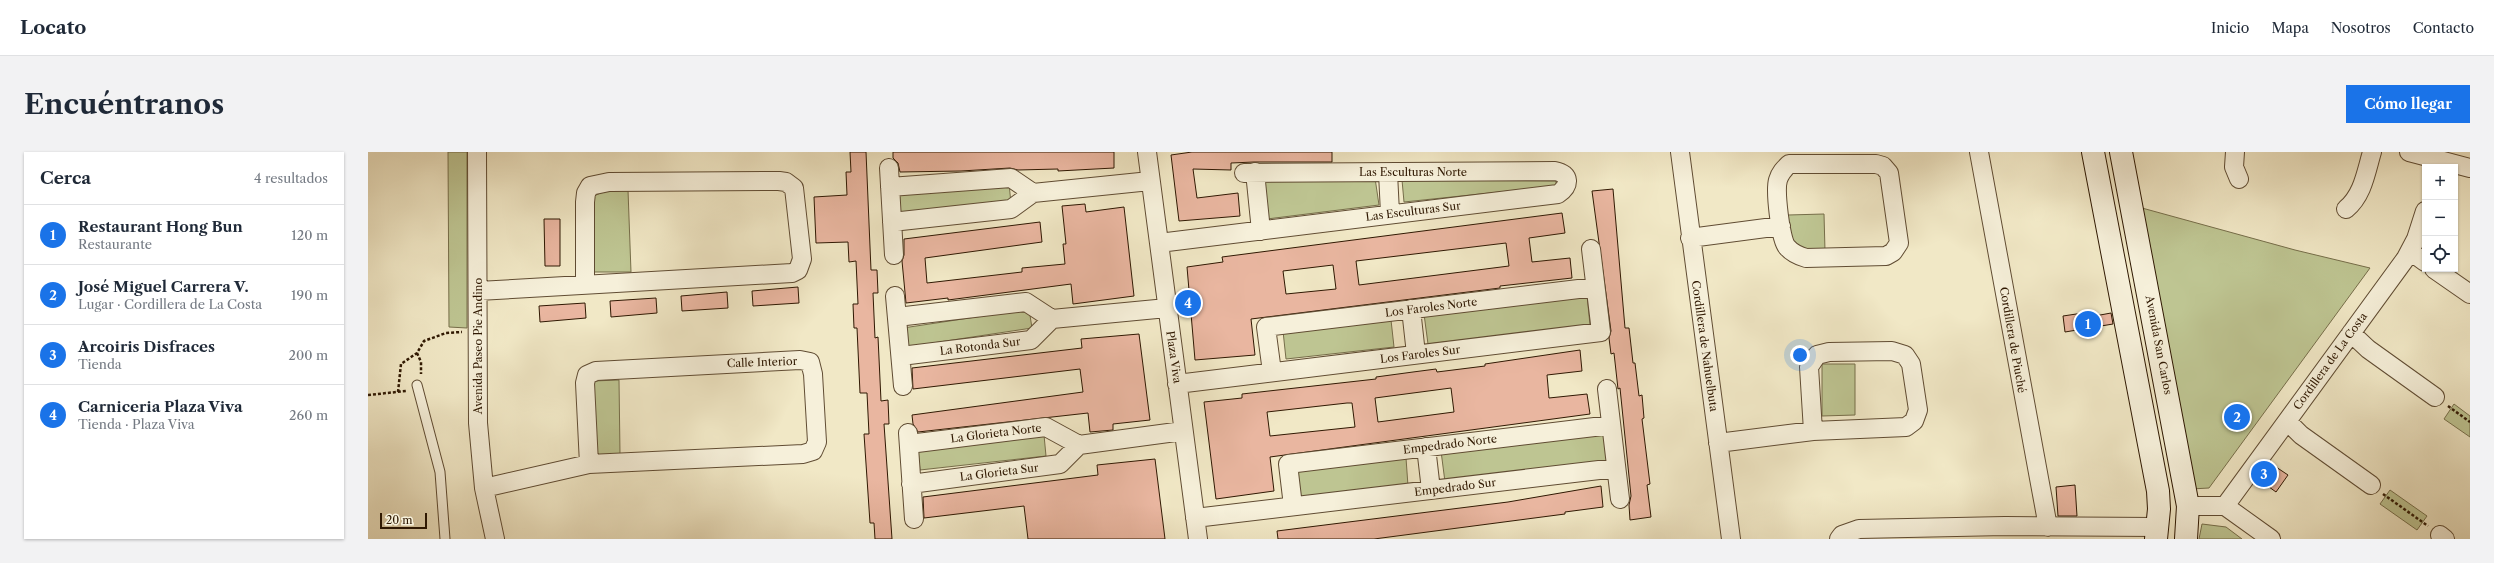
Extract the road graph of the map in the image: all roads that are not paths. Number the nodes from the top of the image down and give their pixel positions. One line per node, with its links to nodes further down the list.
1 (477, 152): 34 (street, Avenida Paseo Pie Andino)
2 (1147, 152): 15 (street, Plaza Viva)
3 (1680, 152): 25 (street, Cordillera de Nahuelbuta)
4 (1979, 152): 70 (street, Cordillera de Piuché)
5 (2093, 152): 72 (main road)
6 (2121, 152): 65 (main road, Avenida San Carlos)
7 (2235, 152): 14 (street)
8 (2372, 152): 19 (street)
9 (2408, 152): 10 (street)
10 (2439, 160): 12 (street)
11 (889, 168): 16 (street)
12 (2470, 168)
13 (1388, 173): 17 (street, Las Esculturas Norte); 20 (street); 24 (street, Las Esculturas Norte)
14 (2239, 179)
15 (1150, 181): 18 (street); 26 (street, Plaza Viva)
16 (890, 187): 18 (street); 22 (street)
17 (1565, 190): 20 (street, Las Esculturas Sur)
18 (1033, 192): 22 (street)
19 (2346, 209)
20 (1390, 213): 24 (street, Las Esculturas Sur)
21 (2422, 219): 28 (street, Cordillera de La Costa)
22 (892, 222): 29 (street)
23 (1781, 226): 23 (street); 25 (street)
24 (1261, 231): 26 (street, Las Esculturas Sur)
25 (1690, 238): 54 (street, Cordillera de Nahuelbuta)
26 (1159, 243): 37 (street, Plaza Viva)
27 (1591, 249): 33 (street)
28 (2410, 251): 30 (street); 41 (street, Cordillera de La Costa)
29 (894, 255)
30 (2422, 260)
31 (2438, 272): 35 (street)
32 (585, 286): 32 (street); 34 (street)
33 (1595, 287): 38 (street, Los Faroles Norte); 42 (street, Los Faroles Sur)
34 (478, 290): 61 (street, Avenida Paseo Pie Andino)
35 (2470, 294)
36 (896, 296): 39 (street)
37 (1167, 308): 40 (street); 45 (street, Plaza Viva)
38 (1411, 309): 42 (street); 44 (street, Los Faroles Norte)
39 (897, 317): 40 (street); 43 (street)
40 (1052, 319): 43 (street, La Rotonda Sur)
41 (2351, 333): 49 (street); 50 (street, Cordillera de La Costa)
42 (1416, 354): 44 (street, Los Faroles Sur)
43 (901, 356): 47 (street)
44 (1272, 372): 45 (street, Los Faroles Sur)
45 (1177, 384): 52 (street, Plaza Viva)
46 (418, 385): 73 (lane)
47 (903, 386)
48 (1607, 389): 51 (street)
49 (2435, 397)
50 (2287, 421): 60 (street); 66 (street, Cordillera de La Costa)
51 (1611, 425): 56 (street, Empedrado Norte); 58 (street)
52 (1183, 431): 55 (street); 67 (street, Plaza Viva)
53 (1814, 431): 53 (street); 54 (street)
54 (1718, 443): 76 (street, Cordillera de Nahuelbuta)
55 (1079, 445): 59 (street, La Glorieta Sur); 59 (street, La Glorieta Norte)
56 (1426, 447): 62 (street); 64 (street, Empedrado Norte)
57 (589, 464): 57 (street, Calle Interior); 61 (street, Calle Interior)
58 (1616, 468): 62 (street, Empedrado Sur); 63 (street)
59 (911, 484): 68 (street)
60 (2370, 485)
61 (484, 488): 74 (street, Avenida Paseo Pie Andino)
62 (1431, 490): 64 (street, Empedrado Sur)
63 (1620, 499)
64 (1293, 506): 67 (street, Empedrado Sur)
65 (2188, 506): 66 (street); 79 (main road, Avenida San Carlos)
66 (2225, 506): 80 (street)
67 (1195, 518): 75 (street, Plaza Viva)
68 (914, 519)
69 (2089, 526): 70 (street); 72 (street); 78 (street)
70 (2048, 527): 71 (street)
71 (2005, 533): 77 (street)
72 (2157, 533)
73 (445, 539)
74 (495, 539)
75 (1198, 539)
76 (1731, 539)
77 (1839, 539)
78 (2105, 539)
79 (2186, 539)
80 (2271, 539)

